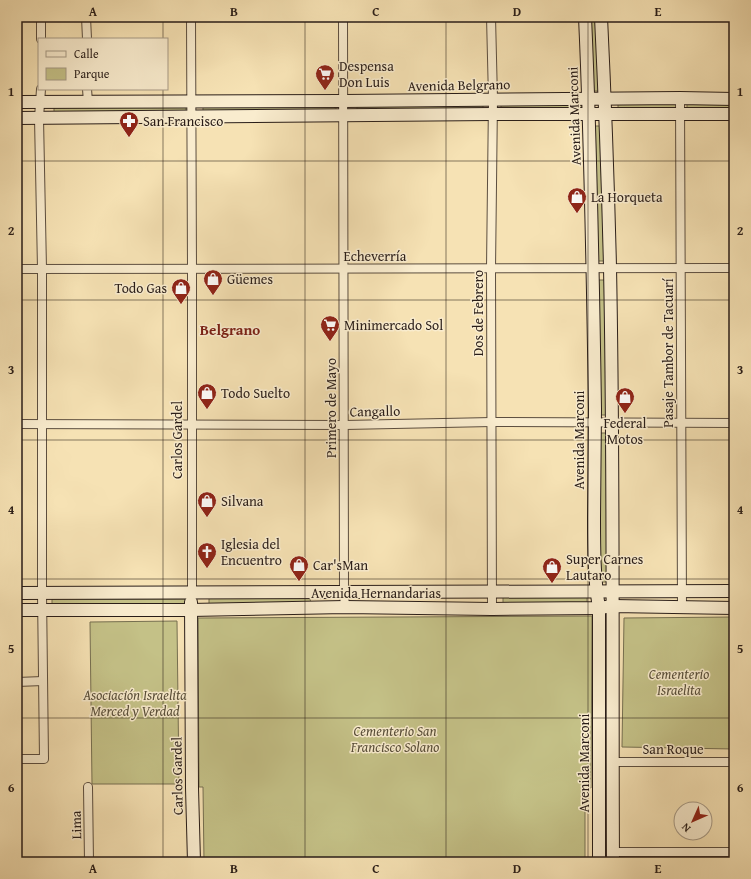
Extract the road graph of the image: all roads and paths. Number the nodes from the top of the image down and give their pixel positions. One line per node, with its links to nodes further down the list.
1 (41, 17): 8 (street)
2 (86, 17): 9 (street)
3 (191, 17): 17 (street, Carlos Gardel)
4 (343, 17): 18 (street, Primero de Mayo)
5 (491, 17): 16 (street, Dos de Febrero)
6 (585, 17): 12 (main road, Avenida Marconi)
7 (601, 17): 13 (main road, Avenida Marconi)
8 (41, 38)
9 (87, 38)
10 (40, 90): 20 (street)
11 (87, 90): 21 (street)
12 (589, 98): 13 (main road, Avenida Belgrano); 16 (main road, Avenida Belgrano); 25 (main road, Avenida Marconi)
13 (605, 98): 14 (main road, Avenida Belgrano); 26 (main road, Avenida Marconi)
14 (680, 98): 15 (main road, Avenida Belgrano); 23 (street, Pasaje Tambor de Tacuarí)
15 (734, 98)
16 (493, 99): 18 (main road, Avenida Belgrano); 22 (street, Dos de Febrero)
17 (192, 101): 18 (main road, Avenida Belgrano); 21 (main road, Avenida Belgrano); 28 (street, Carlos Gardel)
18 (344, 101): 27 (street, Primero de Mayo)
19 (17, 102): 20 (main road, Avenida Belgrano)
20 (40, 102): 21 (main road, Avenida Belgrano); 30 (street)
21 (88, 102)
22 (492, 114): 25 (main road); 27 (main road); 39 (street, Dos de Febrero)
23 (679, 114): 24 (main road); 26 (main road); 33 (street, Pasaje Tambor de Tacuarí)
24 (734, 114)
25 (589, 115): 26 (main road); 31 (main road, Avenida Marconi)
26 (606, 115): 32 (main road, Avenida Marconi)
27 (343, 116): 28 (main road); 38 (street, Primero de Mayo)
28 (191, 117): 30 (main road); 37 (street, Carlos Gardel)
29 (17, 118): 30 (main road)
30 (39, 118): 36 (street)
31 (593, 268): 32 (street, Echeverría); 39 (street, Echeverría); 41 (main road, Avenida Marconi)
32 (610, 268): 33 (street, Echeverría); 42 (main road, Avenida Marconi)
33 (681, 268): 34 (street, Echeverría); 47 (street, Pasaje Tambor de Tacuarí)
34 (734, 268)
35 (17, 269): 36 (street, Echeverría)
36 (42, 269): 37 (street, Echeverría); 45 (street)
37 (192, 269): 38 (street, Echeverría); 46 (street, Carlos Gardel)
38 (343, 269): 39 (street, Echeverría); 48 (street, Primero de Mayo)
39 (491, 269): 40 (street, Dos de Febrero)
40 (492, 422): 41 (street, Cangallo); 48 (street, Cangallo); 51 (street, Dos de Febrero)
41 (595, 422): 42 (street, Cangallo); 49 (main road, Avenida Marconi)
42 (612, 422): 47 (street, Cangallo); 52 (main road, Avenida Marconi)
43 (734, 423): 47 (street, Cangallo)
44 (17, 424): 45 (street, Cangallo)
45 (42, 424): 46 (street, Cangallo); 55 (street)
46 (191, 424): 48 (street, Cangallo); 56 (street, Carlos Gardel)
47 (681, 424): 53 (street, Pasaje Tambor de Tacuarí)
48 (345, 425): 57 (street, Primero de Mayo)
49 (596, 591): 51 (main road, Avenida Hernandarias); 52 (main road, Avenida Hernandarias); 60 (main road, Avenida Marconi)
50 (734, 591): 53 (main road, Avenida Hernandarias)
51 (492, 592): 57 (main road, Avenida Hernandarias); 63 (street, Dos de Febrero)
52 (612, 592): 53 (main road, Avenida Hernandarias); 58 (main road, Avenida Marconi)
53 (682, 592): 61 (street, Pasaje Tambor de Tacuarí)
54 (17, 593): 55 (main road, Avenida Hernandarias)
55 (42, 593): 56 (main road, Avenida Hernandarias); 66 (street)
56 (192, 593): 57 (main road, Avenida Hernandarias); 65 (main road, Carlos Gardel)
57 (344, 593): 59 (street, Primero de Mayo)
58 (613, 606): 60 (main road, Avenida Hernandarias); 61 (main road, Avenida Hernandarias); 70 (main road, Avenida Marconi)
59 (345, 607): 63 (main road, Avenida Hernandarias); 65 (main road, Avenida Hernandarias)
60 (599, 608): 63 (main road, Avenida Hernandarias); 77 (main road, Avenida Marconi)
61 (682, 608): 62 (main road, Avenida Hernandarias)
62 (734, 608)
63 (492, 609)
64 (17, 610): 66 (main road, Avenida Hernandarias)
65 (190, 610): 66 (main road, Avenida Hernandarias); 76 (main road, Carlos Gardel)
66 (43, 611): 67 (street)
67 (43, 681): 68 (street); 69 (street)
68 (17, 682)
69 (17, 759)
70 (611, 762): 71 (street, San Roque); 74 (main road, Avenida Marconi)
71 (734, 762)
72 (88, 787): 75 (street, Lima)
73 (734, 852): 74 (street)
74 (612, 857)
75 (89, 862)
76 (194, 862)
77 (598, 862)

